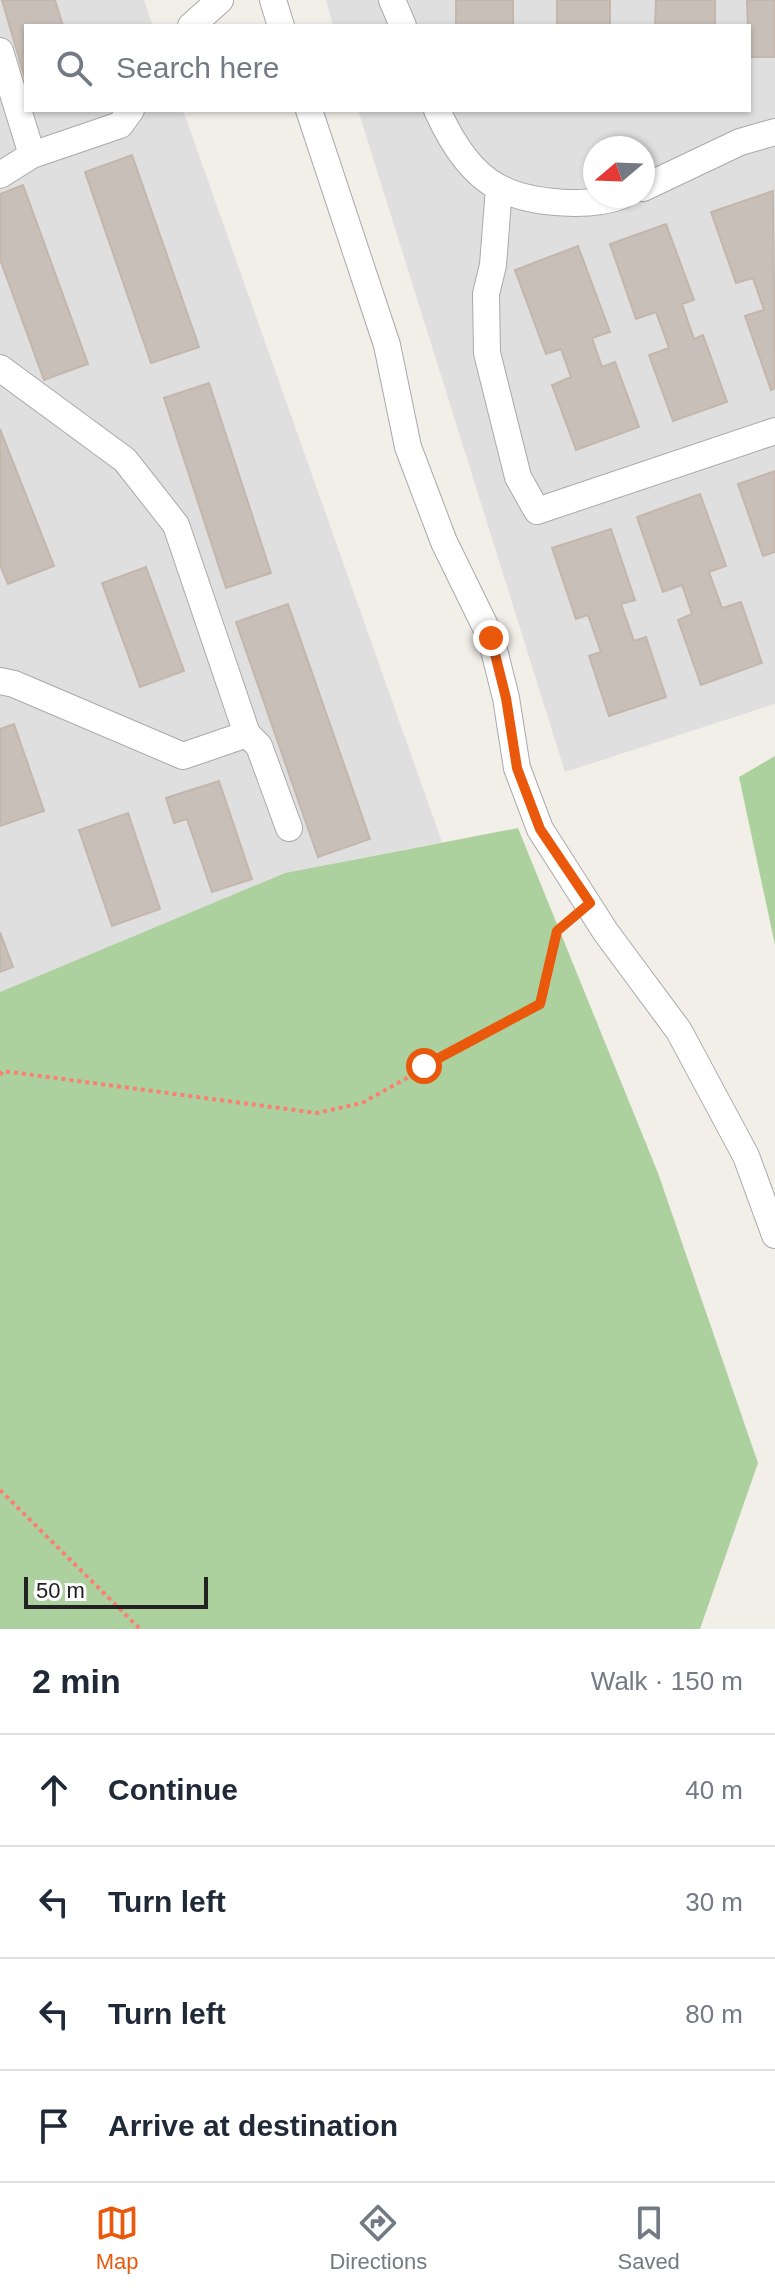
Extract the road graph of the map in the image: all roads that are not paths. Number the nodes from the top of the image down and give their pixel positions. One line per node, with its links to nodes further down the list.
1 (220, 0): 4 (street)
2 (273, 0): 5 (street)
3 (392, 0): 6 (street)
4 (193, 24)
5 (280, 24)
6 (402, 24)
7 (0, 51): 12 (street)
8 (130, 112): 12 (street)
9 (310, 112): 22 (street)
10 (438, 112): 15 (street)
11 (775, 132): 14 (street)
12 (32, 155): 13 (street)
13 (0, 175)
14 (655, 182)
15 (499, 188): 16 (street); 18 (street)
16 (583, 202)
17 (0, 368): 20 (street)
18 (775, 431)
19 (0, 681): 20 (street)
20 (247, 734): 21 (street)
21 (289, 828)
22 (775, 1235)

